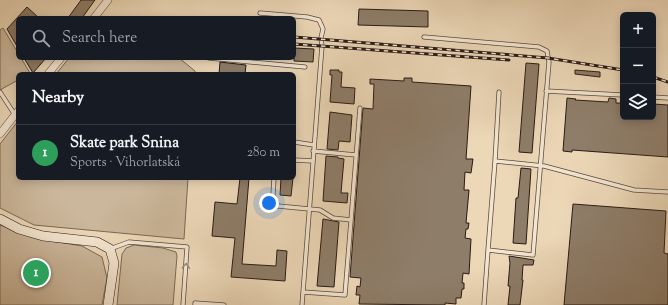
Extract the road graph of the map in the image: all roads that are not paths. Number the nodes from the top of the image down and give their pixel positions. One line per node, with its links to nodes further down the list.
1 (108, 0): 3 (street)
2 (260, 14): 20 (lane)
3 (96, 16)
4 (424, 37): 9 (lane)
5 (59, 60): 8 (street)
6 (230, 60): 7 (lane)
7 (305, 67)
8 (50, 72)
9 (546, 91): 12 (lane); 26 (lane)
10 (0, 92): 16 (lane)
11 (499, 92): 25 (lane)
12 (620, 95)
13 (656, 97): 14 (lane)
14 (668, 98)
15 (360, 108): 22 (lane)
16 (16, 112)
17 (16, 114): 18 (street)
18 (0, 134)
19 (296, 142): 20 (lane)
20 (314, 146): 21 (lane)
21 (313, 151): 22 (lane); 24 (lane)
22 (356, 155): 31 (lane)
23 (296, 160): 24 (lane)
24 (313, 161): 29 (lane)
25 (494, 161): 26 (lane); 33 (lane)
26 (541, 166): 28 (lane); 33 (lane)
27 (274, 180): 29 (lane)
28 (668, 192)
29 (309, 209): 31 (lane); 34 (lane)
30 (0, 219): 32 (main road)
31 (351, 220): 34 (lane)
32 (110, 249): 35 (main road); 36 (lane, one-way to 32)
33 (488, 250): 40 (lane)
34 (303, 292): 39 (lane)
35 (108, 305)
36 (183, 305)
37 (195, 305): 38 (lane)
38 (224, 305)
39 (302, 305)
40 (484, 305)

